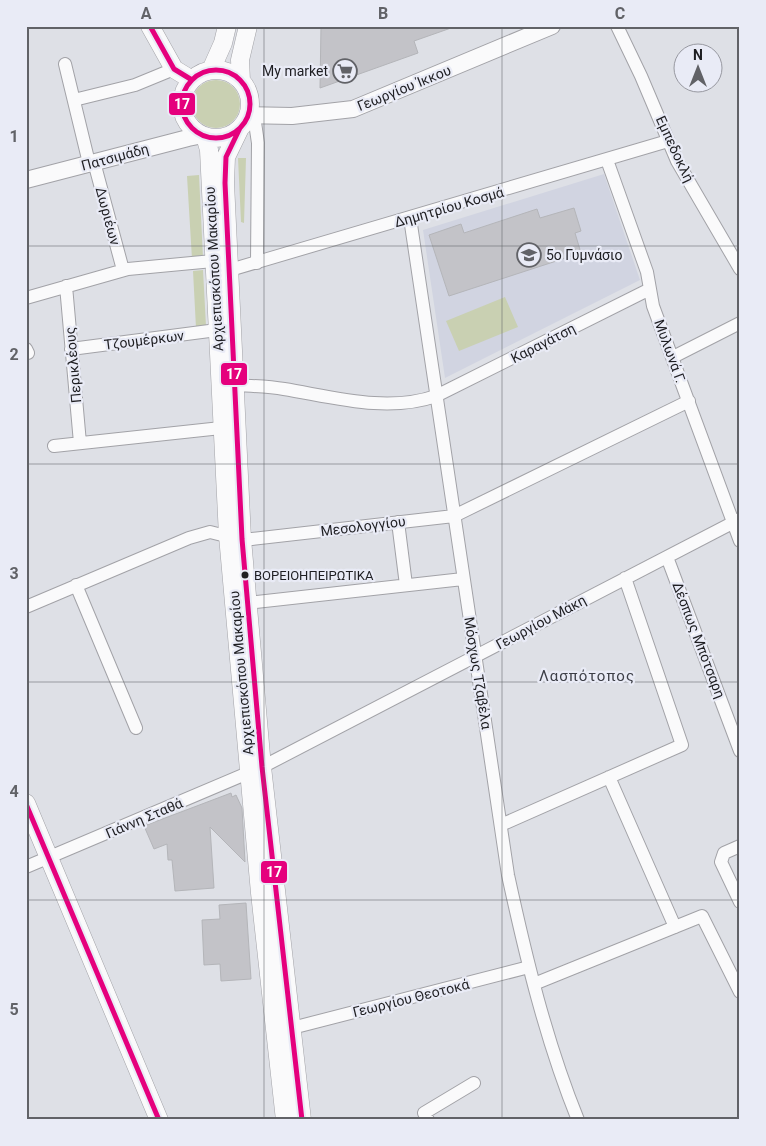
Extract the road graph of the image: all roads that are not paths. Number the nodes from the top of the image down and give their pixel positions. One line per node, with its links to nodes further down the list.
1 (150, 26): 7 (main road)
2 (227, 26): 8 (main road)
3 (248, 26): 10 (main road)
4 (552, 26): 12 (street, Γεωργίου Ίκκου)
5 (617, 26): 14 (street, Εμπεδοκλή)
6 (65, 64): 11 (street, Δωριέων)
7 (174, 69): 9 (main road); 11 (street)
8 (210, 70): 9 (main road); 10 (main road)
9 (192, 80): 13 (main road)
10 (241, 80): 12 (main road)
11 (74, 100): 16 (street, Δωριέων)
12 (247, 120): 13 (main road); 20 (street); 23 (main road)
13 (205, 136): 16 (street, Πατσιμάδη); 19 (main road, Αρχιεπισκόπου Μακαρίου)
14 (668, 141): 15 (street, Δημητρίου Κοσμά); 21 (street, Εμπεδοκλή)
15 (607, 160): 18 (street, Δημητρίου Κοσμά); 25 (street, Μυλωνά Γ.)
16 (92, 162): 17 (street, Πατσιμάδη); 22 (street, Δωριέων)
17 (26, 180)
18 (410, 218): 20 (street, Δημητρίου Κοσμά); 32 (street, Μόσχως Τζαβέλα)
19 (213, 261): 22 (street); 28 (main road, Αρχιεπισκόπου Μακαρίου)
20 (257, 263): 23 (street, Δημητρίου Κοσμά)
21 (740, 268)
22 (123, 270): 24 (street)
23 (230, 270): 31 (main road)
24 (66, 286): 26 (street); 29 (street, Περικλέους)
25 (650, 289): 30 (street, Μυλωνά Γ.); 32 (street, Καραγάτση)
26 (26, 298)
27 (740, 323): 30 (street)
28 (217, 330): 29 (street, Τζουμέρκων); 34 (main road, Αρχιεπισκόπου Μακαρίου)
29 (72, 349): 35 (street, Περικλέους)
30 (673, 358): 33 (street, Μυλωνά Γ.)
31 (233, 385): 32 (street, Καραγάτση); 40 (main road)
32 (436, 396): 37 (street, Μόσχως Τζαβέλα)
33 (689, 401): 37 (street, Μεσολογγίου); 38 (street, Μυλωνά Γ.)
34 (222, 428): 35 (street); 40 (main road, Αρχιεπισκόπου Μακαρίου)
35 (80, 443): 36 (street)
36 (54, 446)
37 (454, 516): 39 (street, Μεσολογγίου); 44 (street, Μόσχως Τζαβέλα)
38 (737, 520): 41 (street, Μυλωνά Γ.); 42 (street, Γεωργίου Μάκη)
39 (398, 522): 40 (street, Μεσολογγίου); 46 (street)
40 (235, 537): 45 (street, Μεσολογγίου); 47 (main road); 52 (main road, Αρχιεπισκόπου Μακαρίου)
41 (740, 541)
42 (667, 557): 43 (street, Γεωργίου Μάκη); 51 (street, Δέσπως Μπότσαρη)
43 (626, 578): 49 (street, Γεωργίου Μάκη); 53 (street)
44 (463, 579): 46 (street); 49 (street, Μόσχως Τζαβέλα)
45 (76, 585): 48 (street, Μεσολογγίου); 50 (street)
46 (406, 586): 47 (street)
47 (247, 604): 52 (main road)
48 (26, 607)
49 (477, 656): 52 (street, Γεωργίου Μάκη); 55 (street, Μόσχως Τζαβέλα)
50 (136, 728)
51 (740, 751)
52 (256, 770): 57 (street, Γιάννη Σταθά); 64 (main road); 67 (main road, Αρχιεπισκόπου Μακαρίου)
53 (610, 777): 55 (street); 60 (street)
54 (26, 804): 57 (main road)
55 (501, 825): 61 (street, Μόσχως Τζαβέλα)
56 (740, 846): 59 (street)
57 (49, 857): 58 (street, Γιάννη Σταθά); 66 (main road)
58 (26, 867)
59 (740, 902)
60 (675, 927): 62 (street); 63 (street)
61 (530, 967): 62 (street, Μόσχως Τζαβέλα); 64 (street, Γεωργίου Θεοτοκά)
62 (534, 984): 70 (street, Μόσχως Τζαβέλα)
63 (739, 989)
64 (292, 1028): 68 (main road)
65 (474, 1083): 69 (street)
66 (159, 1120)
67 (285, 1120)
68 (302, 1120)
69 (428, 1120)
70 (578, 1120)

